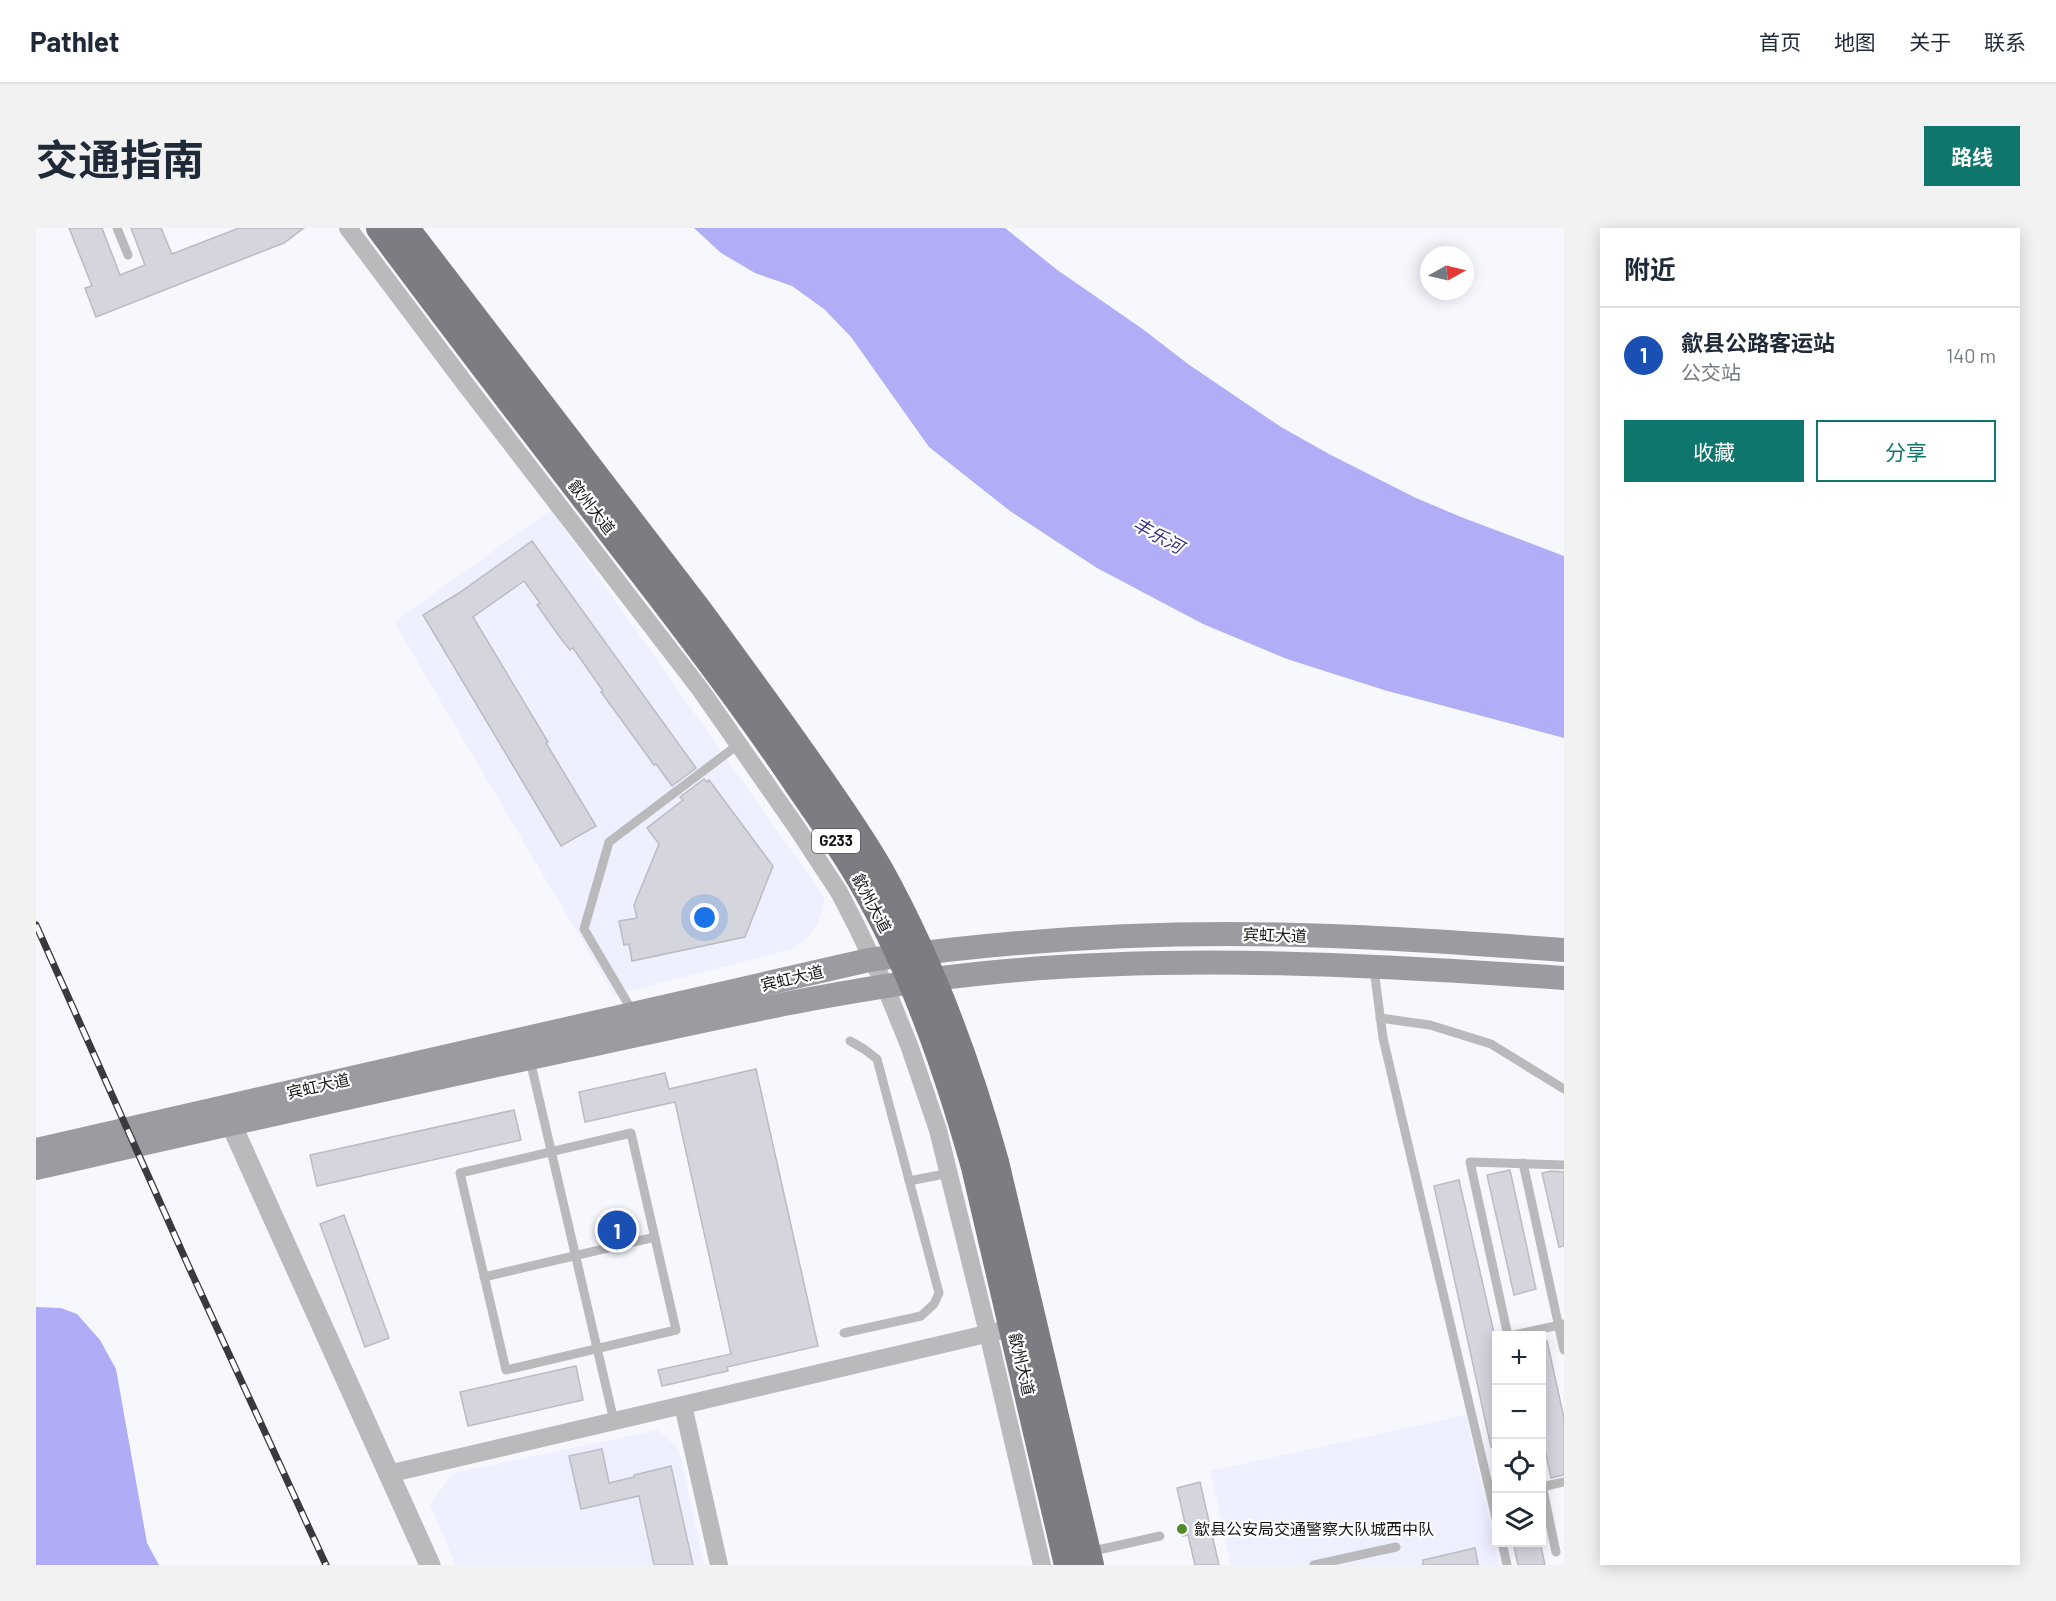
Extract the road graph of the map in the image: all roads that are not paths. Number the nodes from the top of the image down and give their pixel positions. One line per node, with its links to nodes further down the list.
1 (117, 228): 5 (lane)
2 (348, 228): 6 (street)
3 (380, 228): 8 (highway, 歙州大道 / G233)
4 (405, 228): 8 (highway, 歙州大道 / G233)
5 (128, 255)
6 (739, 744): 8 (street); 12 (lane)
7 (1564, 950): 8 (main road, 宾虹大道)
8 (898, 956): 11 (highway, 歙州大道 / G233); 12 (main road, 宾虹大道)
9 (1373, 966): 10 (main road, 宾虹大道); 11 (main road, 宾虹大道); 13 (lane)
10 (1564, 978)
11 (910, 982): 15 (main road, 宾虹大道); 23 (street); 29 (highway, 歙州大道 / G233); 46 (highway, 歙州大道 / G233)
12 (634, 1014): 17 (main road, 宾虹大道)
13 (1380, 1018): 16 (lane); 40 (lane)
14 (850, 1041): 24 (lane)
15 (529, 1058): 17 (main road, 宾虹大道); 19 (lane)
16 (1564, 1089)
17 (228, 1116): 18 (main road, 宾虹大道); 22 (main road, 宾虹大道); 37 (street)
18 (36, 1150)
19 (551, 1152): 25 (lane); 26 (lane); 27 (lane)
20 (1523, 1163): 21 (lane); 28 (lane); 30 (lane)
21 (1564, 1165)
22 (36, 1168)
23 (950, 1173): 24 (lane); 29 (street)
24 (909, 1181): 32 (lane)
25 (655, 1237): 26 (lane); 33 (lane)
26 (575, 1256): 27 (lane); 33 (lane)
27 (484, 1277): 33 (lane)
28 (1561, 1324): 31 (lane); 34 (lane)
29 (1001, 1330): 35 (street); 46 (highway, 歙州大道 / G233); 49 (street)
30 (1508, 1331)
31 (1528, 1331)
32 (844, 1333)
33 (597, 1348): 36 (lane)
34 (1564, 1350)
35 (683, 1405): 36 (street); 48 (street)
36 (614, 1421): 37 (street)
37 (388, 1474): 47 (street)
38 (1564, 1482): 39 (lane)
39 (1546, 1485)
40 (1493, 1493)
41 (1543, 1493): 45 (lane)
42 (1160, 1536): 46 (lane)
43 (1396, 1547): 50 (lane)
44 (1503, 1547): 51 (lane)
45 (1556, 1552)
46 (1082, 1561)
47 (430, 1565)
48 (719, 1565)
49 (1042, 1565)
50 (1314, 1565)
51 (1507, 1565)

